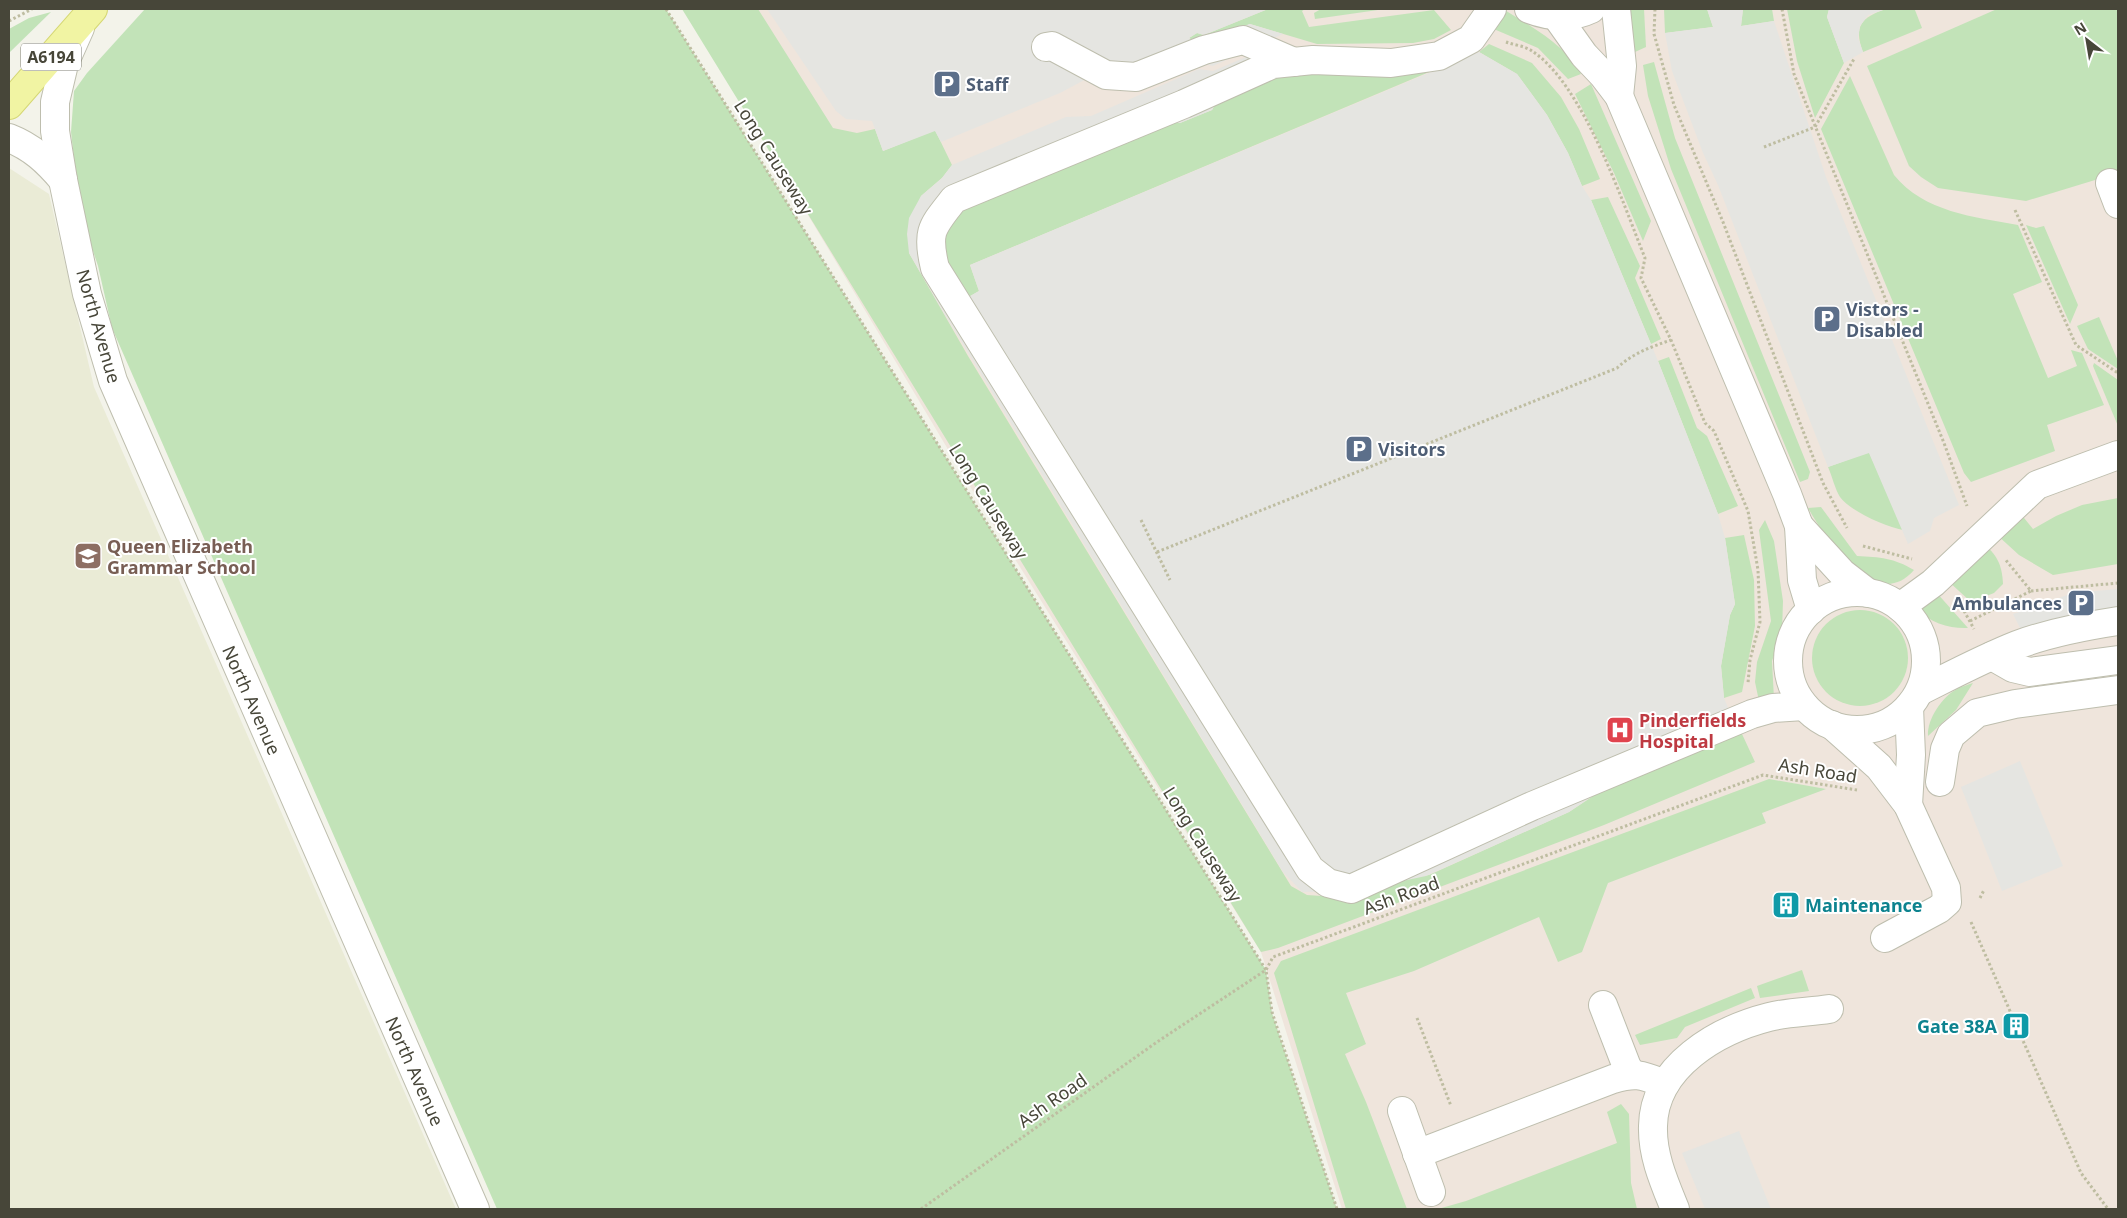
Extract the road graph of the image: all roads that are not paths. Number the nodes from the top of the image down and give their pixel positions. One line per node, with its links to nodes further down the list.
1 (1492, 9): 8 (street)
2 (1529, 9): 6 (street)
3 (1591, 9): 6 (street)
4 (1616, 9): 9 (street)
5 (88, 14): 10 (main road, A6194); 12 (street, North Avenue)
6 (1558, 16): 9 (street)
7 (1046, 47): 8 (street)
8 (1294, 62): 23 (street)
9 (1620, 96): 14 (street)
10 (9, 105)
11 (9, 138): 12 (street)
12 (63, 180): 35 (street, North Avenue)
13 (2118, 456): 16 (street)
14 (1799, 526): 15 (street); 17 (street)
15 (1868, 593): 16 (street); 17 (street)
16 (1900, 607): 22 (street)
17 (1811, 610): 23 (street)
18 (2118, 622): 19 (street)
19 (1992, 656): 20 (street); 22 (street)
20 (2118, 660)
21 (2118, 690): 25 (street)
22 (1914, 699): 24 (street); 26 (street)
23 (1804, 706): 24 (street)
24 (1832, 725): 26 (street)
25 (1940, 782)
26 (1908, 805): 27 (street)
27 (1885, 938)
28 (1603, 1005): 30 (street)
29 (1829, 1009): 31 (street)
30 (1632, 1074): 31 (street); 33 (street)
31 (1665, 1084): 36 (street)
32 (1402, 1111): 33 (street)
33 (1418, 1154): 34 (street)
34 (1431, 1192)
35 (475, 1209)
36 (1675, 1209)

